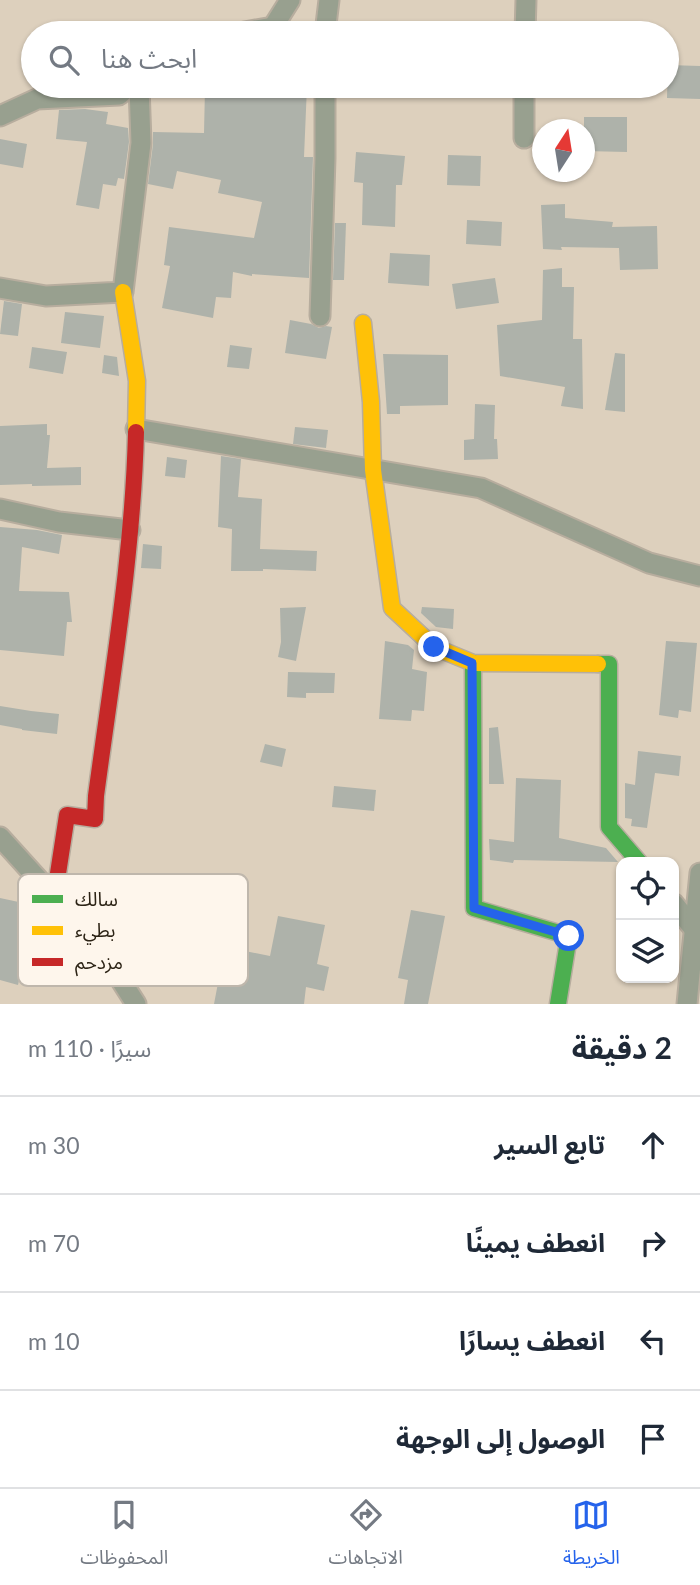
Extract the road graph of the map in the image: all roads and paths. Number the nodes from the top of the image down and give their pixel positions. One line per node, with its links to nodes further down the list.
1 (290, 0): 4 (street)
2 (329, 0): 5 (street)
3 (526, 0): 6 (street)
4 (277, 21)
5 (326, 21)
6 (525, 21)
7 (58, 98): 11 (street)
8 (139, 98): 14 (street)
9 (325, 98): 15 (street)
10 (524, 98): 12 (street)
11 (0, 116)
12 (524, 138)
13 (0, 288): 14 (street)
14 (123, 292): 17 (street)
15 (320, 316)
16 (363, 323): 18 (street)
17 (136, 429): 18 (street); 20 (street)
18 (373, 470): 21 (street); 22 (street)
19 (0, 509): 20 (street)
20 (130, 530): 27 (street)
21 (700, 576)
22 (472, 663): 24 (street); 32 (street)
23 (0, 837): 26 (street)
24 (635, 857)
25 (700, 873): 29 (street)
26 (33, 874)
27 (57, 874)
28 (679, 910): 29 (street)
29 (694, 929): 33 (street)
30 (125, 986): 31 (street)
31 (136, 1004)
32 (558, 1004)
33 (687, 1004)

